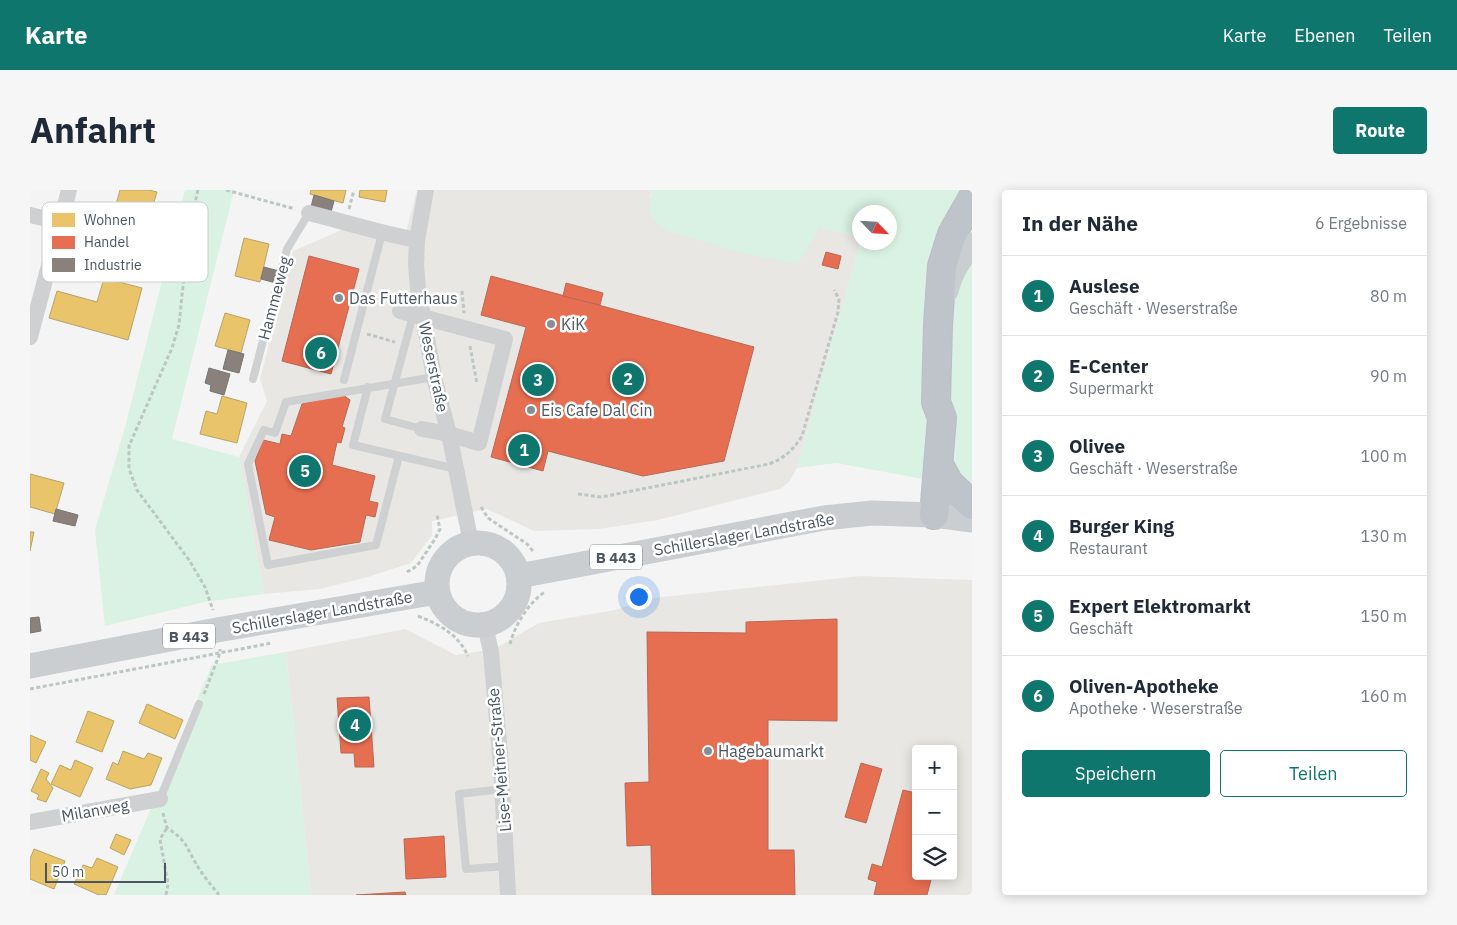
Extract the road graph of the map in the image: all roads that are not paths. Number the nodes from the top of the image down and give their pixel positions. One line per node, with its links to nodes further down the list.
1 (70, 190): 4 (street)
2 (426, 190): 7 (street, Weserstraße)
3 (972, 199): 11 (highway)
4 (66, 202)
5 (310, 213): 6 (street); 14 (lane, Hammeweg)
6 (382, 233): 7 (street); 15 (lane)
7 (417, 240): 10 (street, Weserstraße)
8 (972, 245): 11 (main road)
9 (44, 282): 12 (street)
10 (412, 314): 13 (street, Weserstraße); 16 (lane); 20 (street)
11 (938, 325): 18 (highway)
12 (30, 338)
13 (434, 377): 16 (lane); 20 (street, Weserstraße)
14 (253, 380)
15 (344, 380)
16 (394, 384): 17 (lane); 19 (lane)
17 (368, 388): 21 (lane); 21 (lane)
18 (936, 402): 22 (highway); 25 (highway)
19 (422, 429): 20 (street)
20 (449, 434): 23 (street, Weserstraße)
21 (399, 456): 23 (lane)
22 (939, 465): 24 (highway); 25 (highway)
23 (456, 469): 27 (street, Weserstraße)
24 (972, 505)
25 (924, 514): 26 (main road, Schillerslager Landstraße / B 443); 28 (main road, Schillerslager Landstraße / B 443)
26 (972, 520)
27 (472, 543): 28 (main road); 29 (main road)
28 (519, 576): 30 (main road)
29 (437, 592): 30 (main road); 31 (main road, Schillerslager Landstraße / B 443)
30 (485, 625): 33 (street, Lise-Meitner-Straße)
31 (30, 666)
32 (200, 704): 34 (lane)
33 (503, 789): 36 (street, Lise-Meitner-Straße); 36 (lane)
34 (160, 798): 35 (street, Milanweg)
35 (30, 822)
36 (507, 866): 37 (street, Lise-Meitner-Straße)
37 (508, 895)

